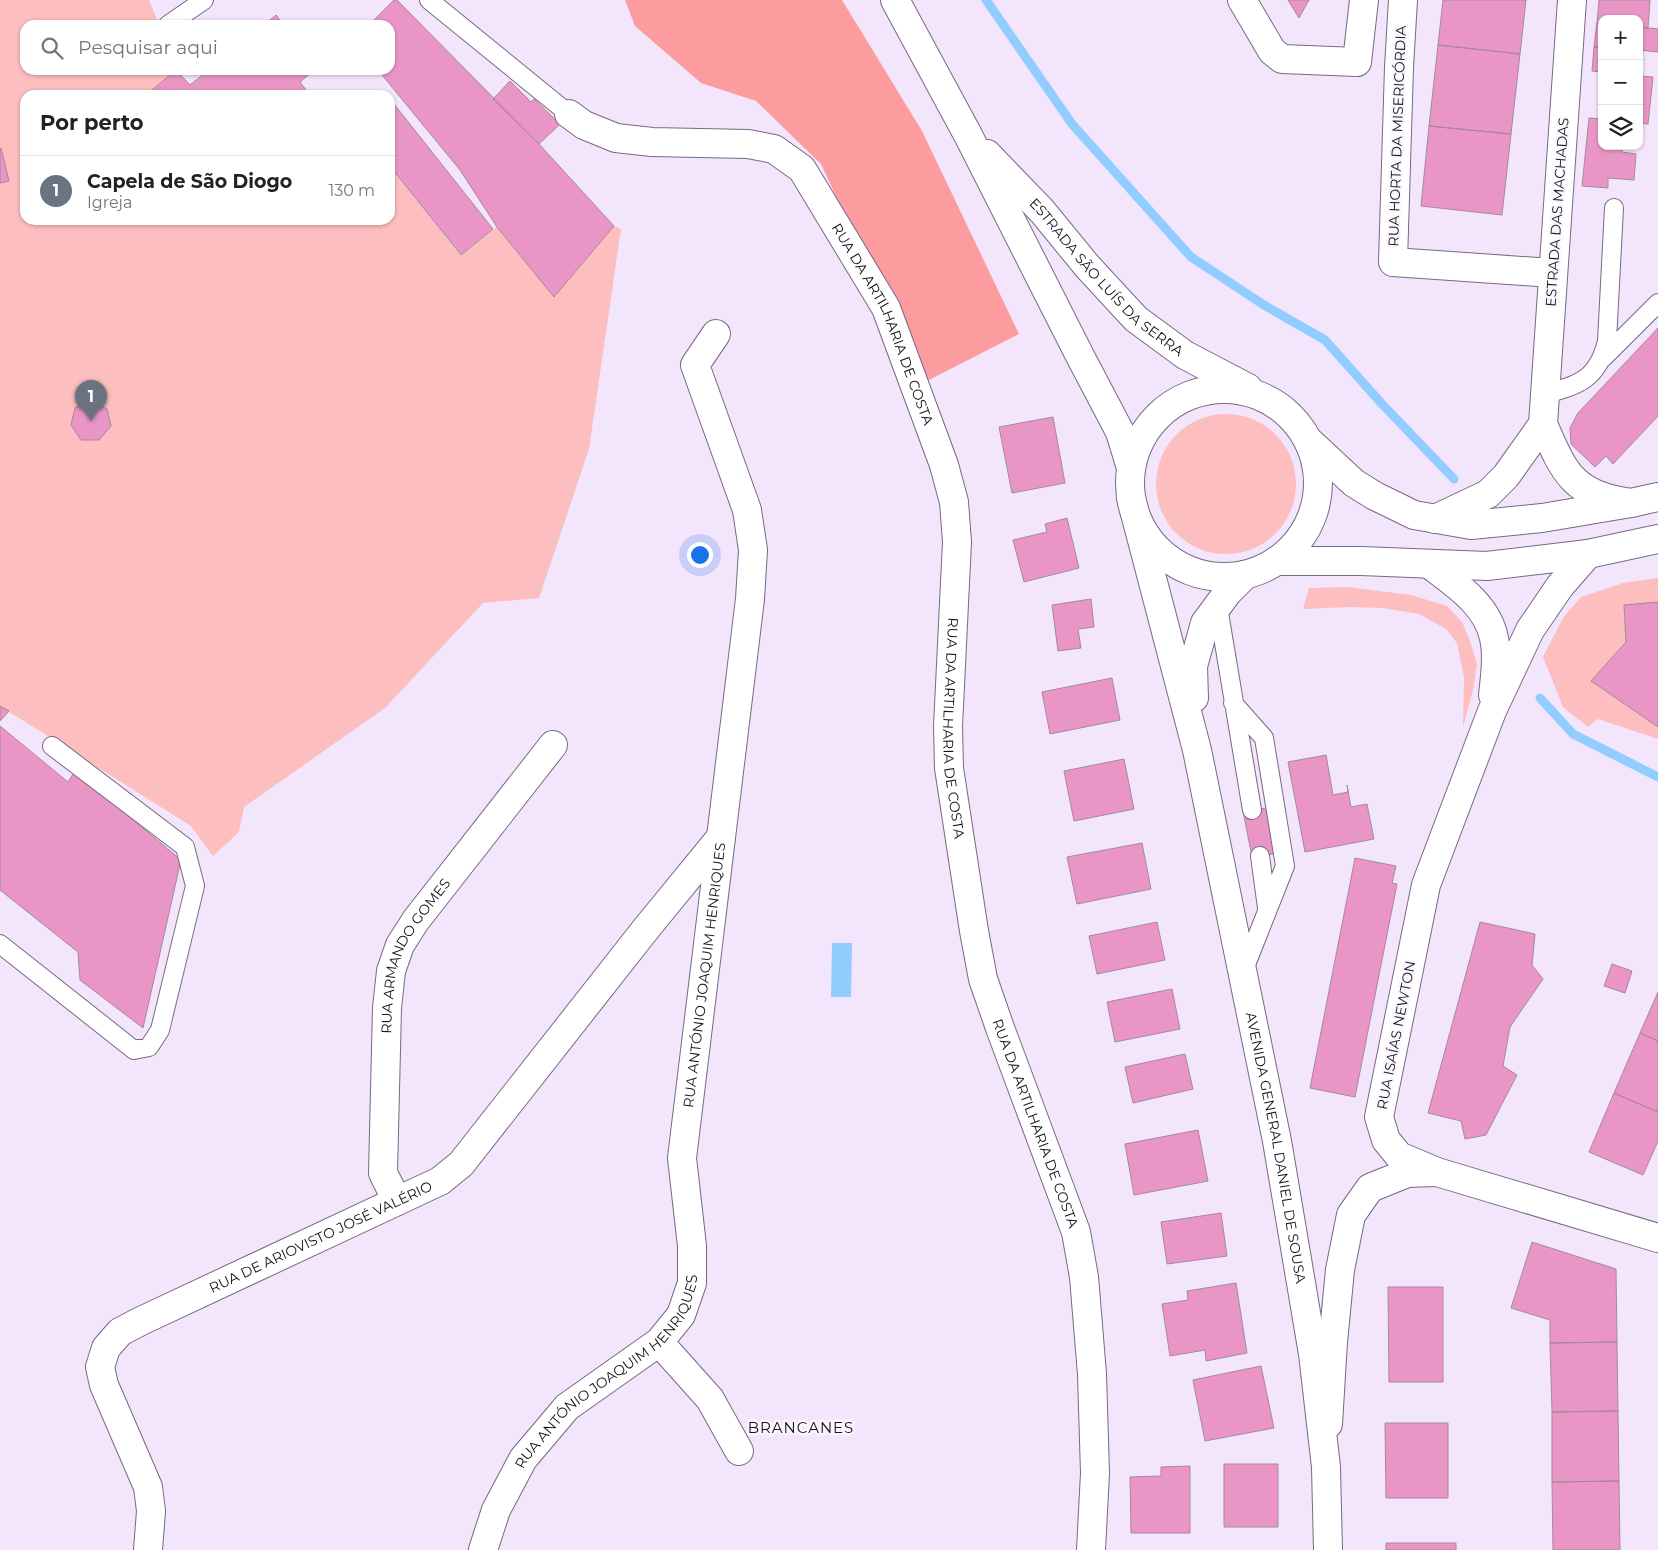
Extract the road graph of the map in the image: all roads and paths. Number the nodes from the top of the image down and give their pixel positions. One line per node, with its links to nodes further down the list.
1 (204, 0): 8 (lane)
2 (429, 0): 9 (lane)
3 (895, 0): 10 (street, ESTRADA SÃO LUÍS DA SERRA)
4 (1242, 0): 5 (street)
5 (1364, 0)
6 (1403, 0): 12 (street, RUA HORTA DA MISERICÓRDIA)
7 (1572, 0): 12 (street, ESTRADA DAS MACHADAS)
8 (175, 20)
9 (569, 114): 50 (street, RUA DA ARTILHARIA DE COSTA)
10 (968, 135): 17 (street, ESTRADA SÃO LUÍS DA SERRA); 20 (street, ESTRADA SÃO LUÍS DA SERRA)
11 (1614, 208): 15 (lane)
12 (1552, 274): 16 (street, ESTRADA DAS MACHADAS)
13 (1658, 303): 15 (lane)
14 (716, 334): 37 (street, RUA ANTÓNIO JOAQUIM HENRIQUES)
15 (1603, 359): 16 (lane)
16 (1545, 394): 18 (street, ESTRADA DAS MACHADAS)
17 (1263, 396): 19 (street, ESTRADA SÃO LUÍS DA SERRA); 20 (street)
18 (1543, 424): 23 (street, ESTRADA DAS MACHADAS); 24 (street)
19 (1311, 443): 24 (street); 27 (street)
20 (1131, 468): 22 (street)
21 (1658, 497): 23 (street)
22 (1131, 498): 29 (street); 35 (street)
23 (1631, 503): 24 (street)
24 (1436, 519)
25 (1658, 539): 26 (street)
26 (1588, 554): 28 (street); 32 (street, RUA ISAÍAS NEWTON)
27 (1278, 561): 28 (street); 29 (street)
28 (1429, 564): 32 (street, RUA ISAÍAS NEWTON)
29 (1245, 575): 30 (street)
30 (1218, 607): 31 (lane); 35 (street)
31 (1233, 703): 36 (lane); 39 (lane)
32 (1492, 711): 42 (street, RUA ISAÍAS NEWTON)
33 (553, 745): 43 (street, RUA ARMANDO GOMES)
34 (52, 746): 40 (lane)
35 (1197, 750): 41 (street, AVENIDA GENERAL DANIEL DE SOUSA)
36 (1252, 810)
37 (721, 837): 43 (street, RUA DE ARIOVISTO JOSÉ VALÉRIO); 45 (street, RUA ANTÓNIO JOAQUIM HENRIQUES)
38 (1260, 856): 39 (lane)
39 (1268, 910): 41 (lane)
40 (0, 944)
41 (1243, 972): 47 (street, AVENIDA GENERAL DANIEL DE SOUSA)
42 (1437, 1172): 44 (street, RUA ISAÍAS NEWTON); 47 (street)
43 (397, 1201): 48 (street, RUA DE ARIOVISTO JOSÉ VALÉRIO)
44 (1658, 1238)
45 (659, 1342): 46 (street); 49 (street, RUA ANTÓNIO JOAQUIM HENRIQUES)
46 (740, 1452)
47 (1326, 1467): 51 (street, AVENIDA GENERAL DANIEL DE SOUSA)
48 (148, 1550)
49 (483, 1550)
50 (1090, 1550)
51 (1328, 1550)

